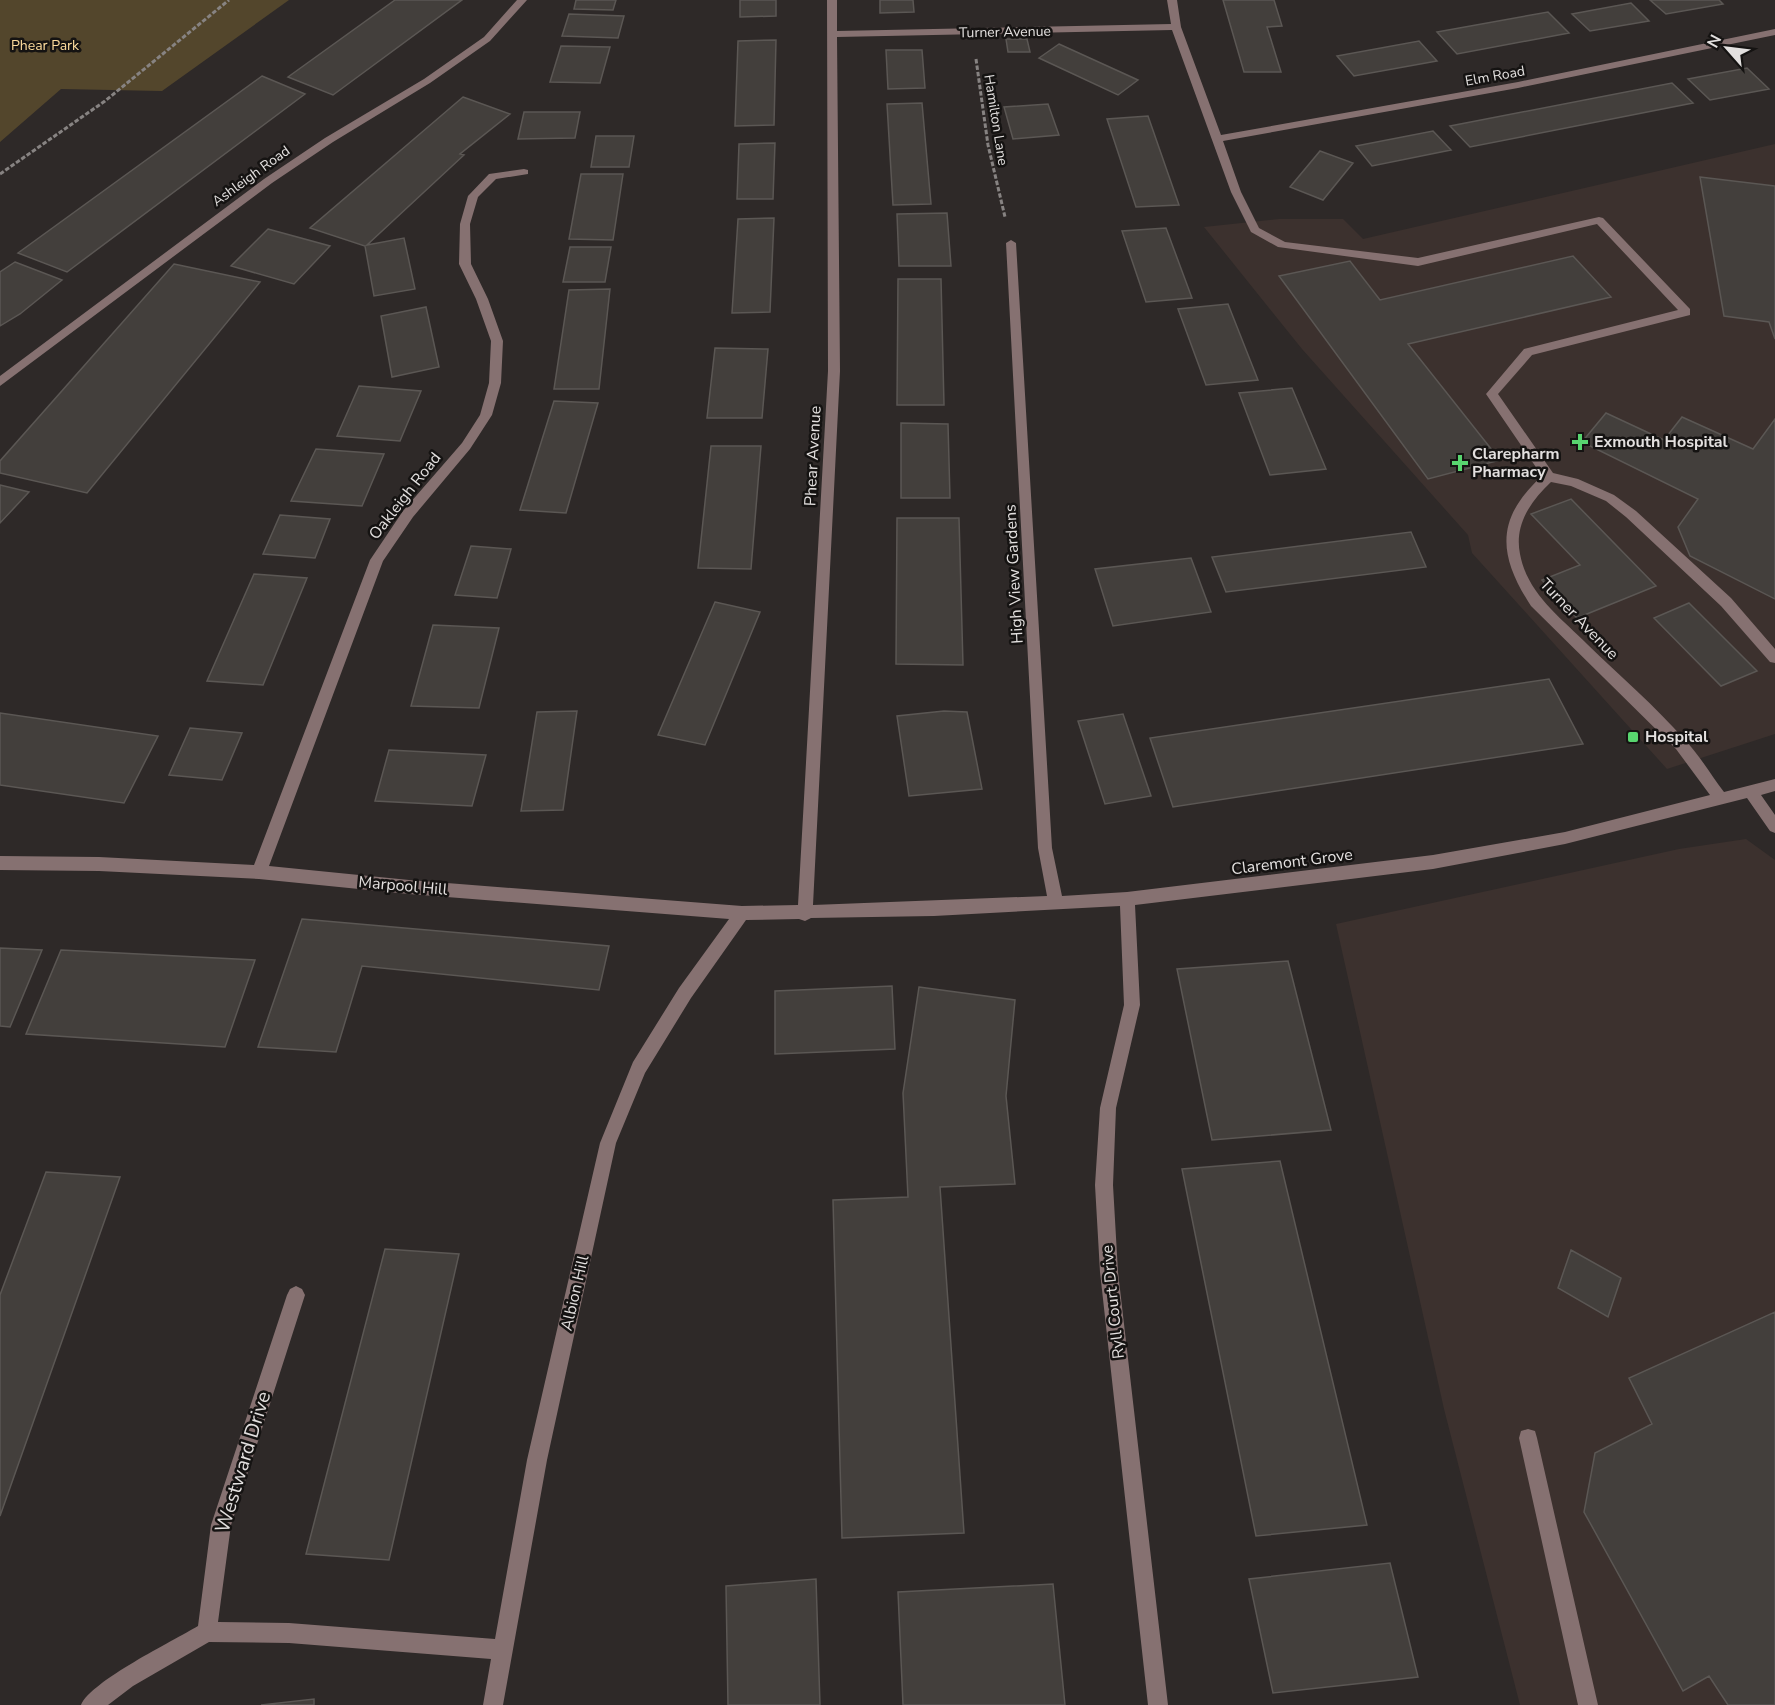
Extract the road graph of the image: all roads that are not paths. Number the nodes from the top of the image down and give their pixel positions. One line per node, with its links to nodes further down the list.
1 (522, 0): 10 (street, Ashleigh Road)
2 (832, 0): 6 (street, Phear Avenue)
3 (1172, 0): 4 (street)
4 (1176, 27): 6 (street, Turner Avenue); 7 (street)
5 (1775, 32): 7 (street, Elm Road)
6 (833, 34): 22 (street, Phear Avenue)
7 (1218, 139): 11 (street)
8 (524, 172): 18 (street, Oakleigh Road)
9 (1011, 243): 20 (street, High View Gardens)
10 (0, 382)
11 (1549, 477): 12 (street); 15 (street, Turner Avenue)
12 (1775, 658)
13 (1775, 786): 14 (street, Claremont Grove)
14 (1751, 794): 15 (street, Claremont Grove); 16 (street)
15 (1722, 800): 19 (street, Claremont Grove)
16 (1775, 827)
17 (0, 863): 18 (street, Marpool Hill)
18 (260, 872): 21 (street, Marpool Hill)
19 (1127, 899): 20 (street, Claremont Grove); 29 (street, Ryll Court Drive)
20 (1056, 903): 22 (street, Claremont Grove)
21 (742, 913): 22 (street, Marpool Hill); 26 (street, Albion Hill)
22 (805, 914)
23 (296, 1295): 25 (street, Westward Drive)
24 (1528, 1438): 30 (street)
25 (207, 1632): 26 (street); 27 (street)
26 (502, 1650): 28 (street, Albion Hill)
27 (91, 1705)
28 (493, 1705)
29 (1158, 1705)
30 (1588, 1705)

